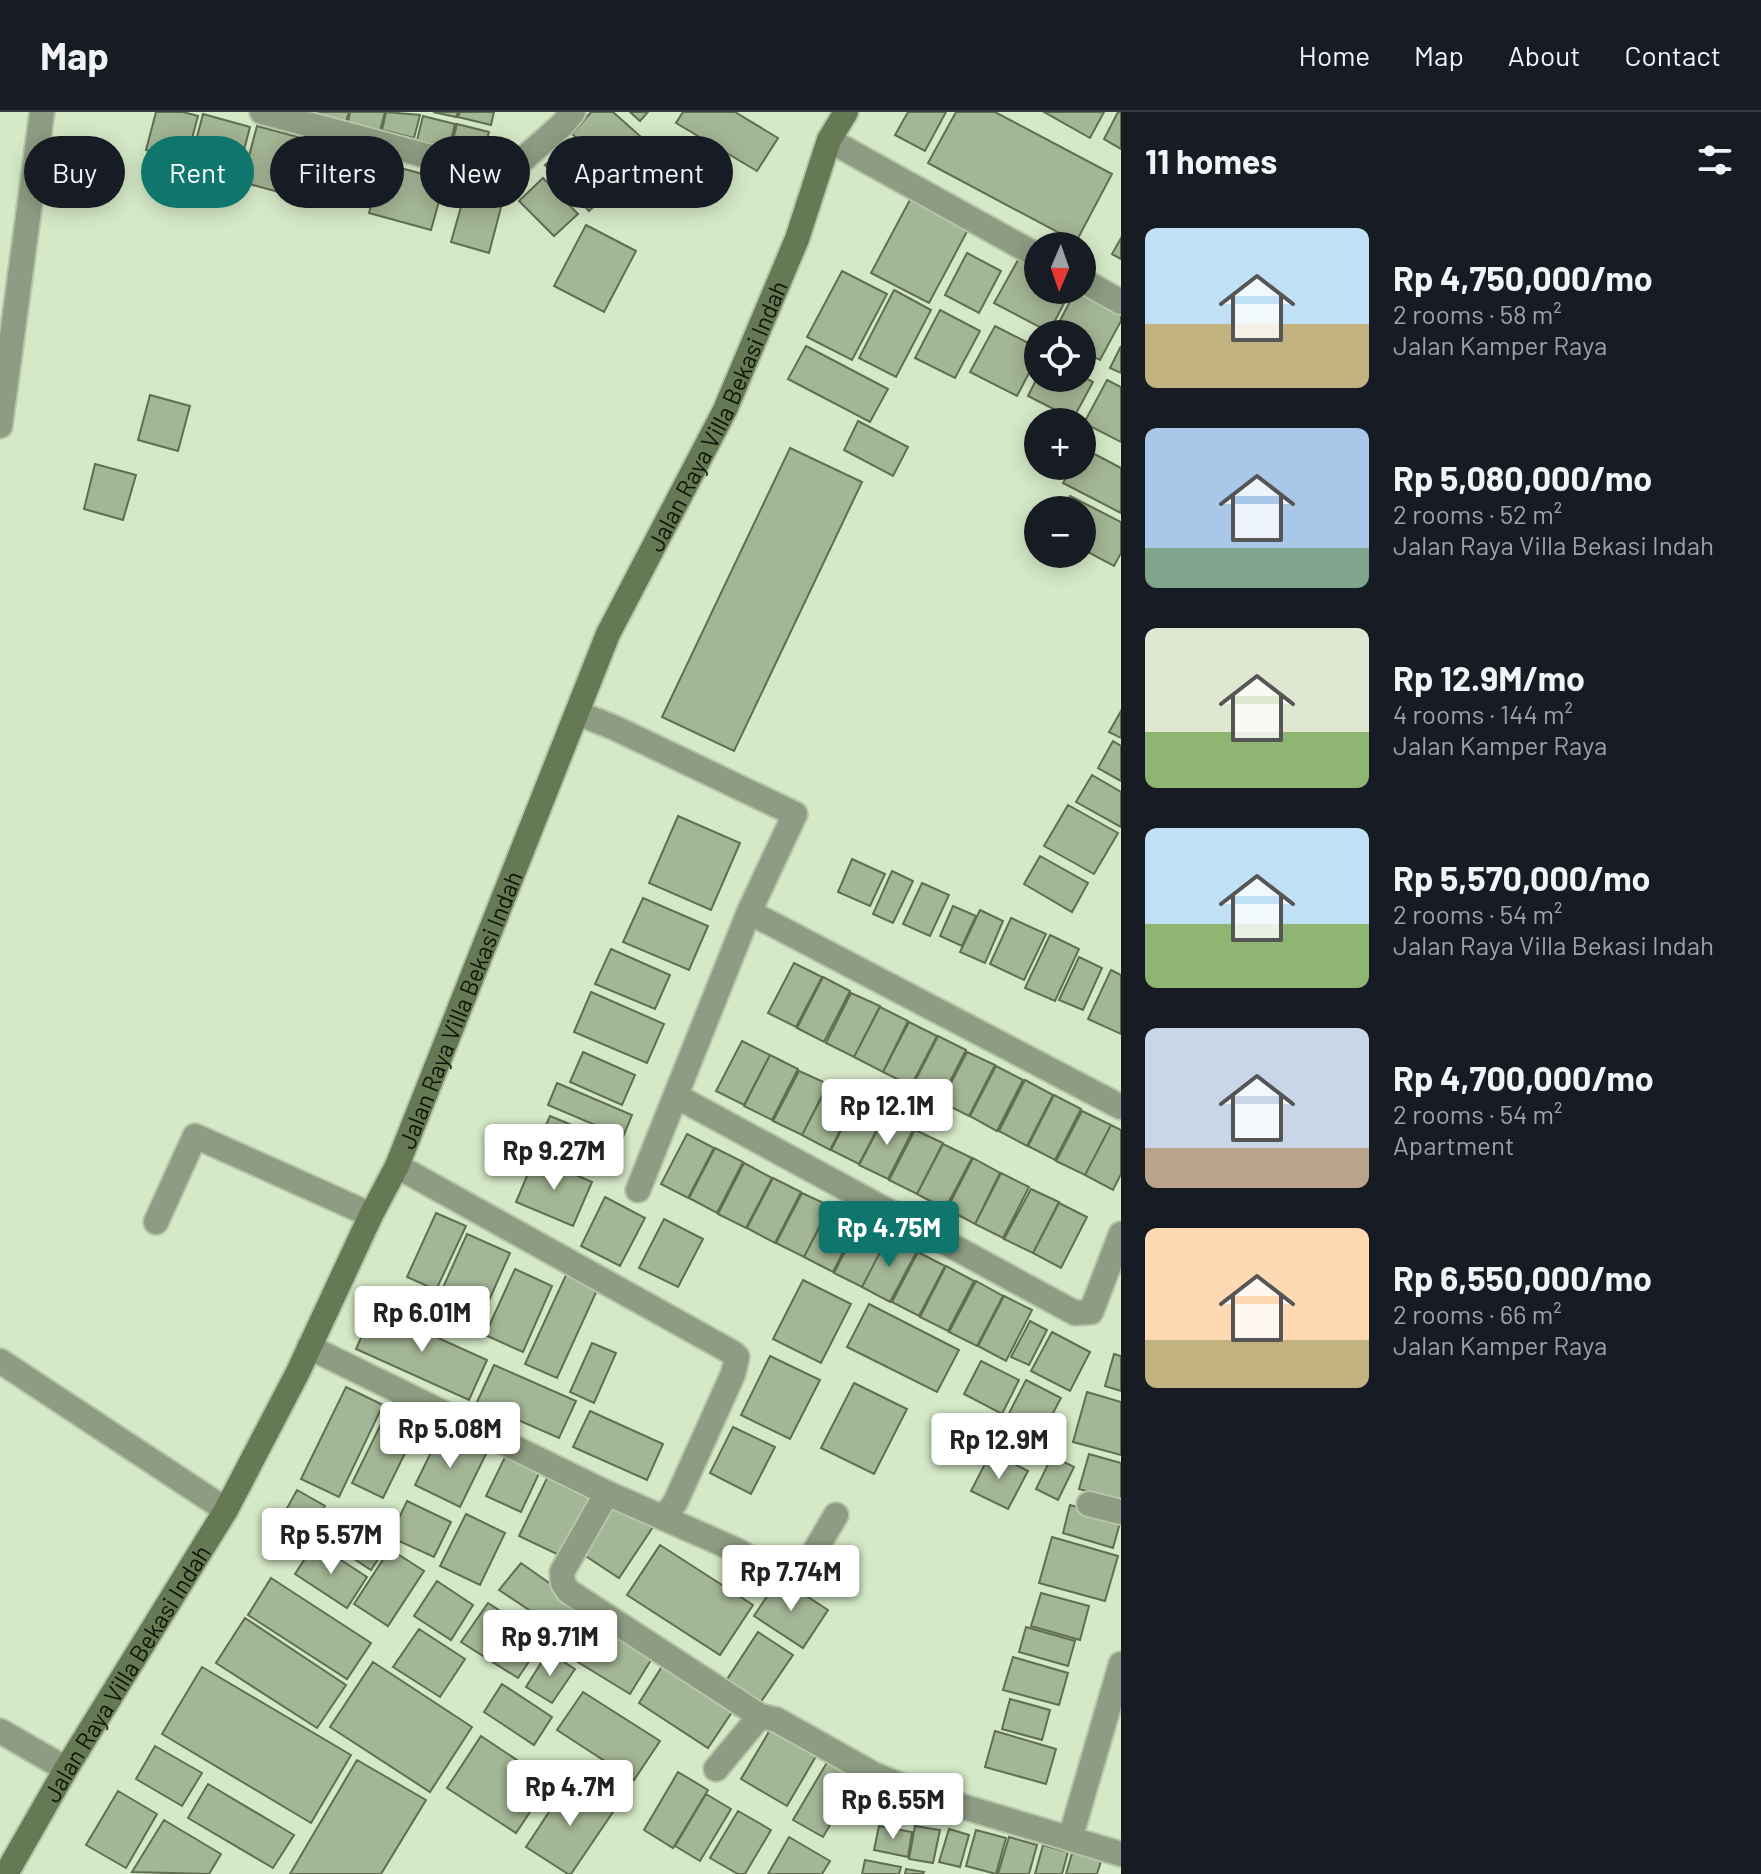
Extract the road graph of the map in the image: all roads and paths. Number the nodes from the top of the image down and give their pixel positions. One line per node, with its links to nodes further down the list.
1 (42, 112): 9 (street)
2 (262, 112): 3 (street)
3 (573, 112)
4 (846, 112): 5 (main road, Jalan Raya Villa Bekasi Indah)
5 (829, 140): 6 (street); 11 (main road, Jalan Raya Villa Bekasi Indah)
6 (1024, 248)
7 (1096, 288): 8 (street)
8 (1121, 302)
9 (3, 364): 10 (street)
10 (0, 426)
11 (578, 713): 12 (street); 15 (main road, Jalan Raya Villa Bekasi Indah)
12 (749, 912): 13 (street); 14 (street)
13 (676, 1096): 16 (street); 19 (street)
14 (1121, 1107)
15 (397, 1166): 17 (main road, Jalan Raya Villa Bekasi Indah); 27 (street)
16 (638, 1190)
17 (371, 1215): 18 (street); 20 (main road, Jalan Raya Villa Bekasi Indah)
18 (156, 1222)
19 (1121, 1234)
20 (309, 1347): 22 (street); 24 (main road, Jalan Raya Villa Bekasi Indah)
21 (0, 1361): 24 (street)
22 (607, 1493): 27 (street); 29 (street)
23 (1089, 1504): 25 (street)
24 (226, 1510): 31 (main road, Jalan Raya Villa Bekasi Indah)
25 (1121, 1512)
26 (836, 1515): 27 (street)
27 (663, 1518)
28 (1121, 1664): 33 (street)
29 (760, 1716): 32 (street); 33 (street)
30 (0, 1731): 31 (street)
31 (66, 1769): 35 (main road, Jalan Raya Villa Bekasi Indah)
32 (716, 1769)
33 (1070, 1839): 34 (street)
34 (1116, 1860)
35 (6, 1874)

